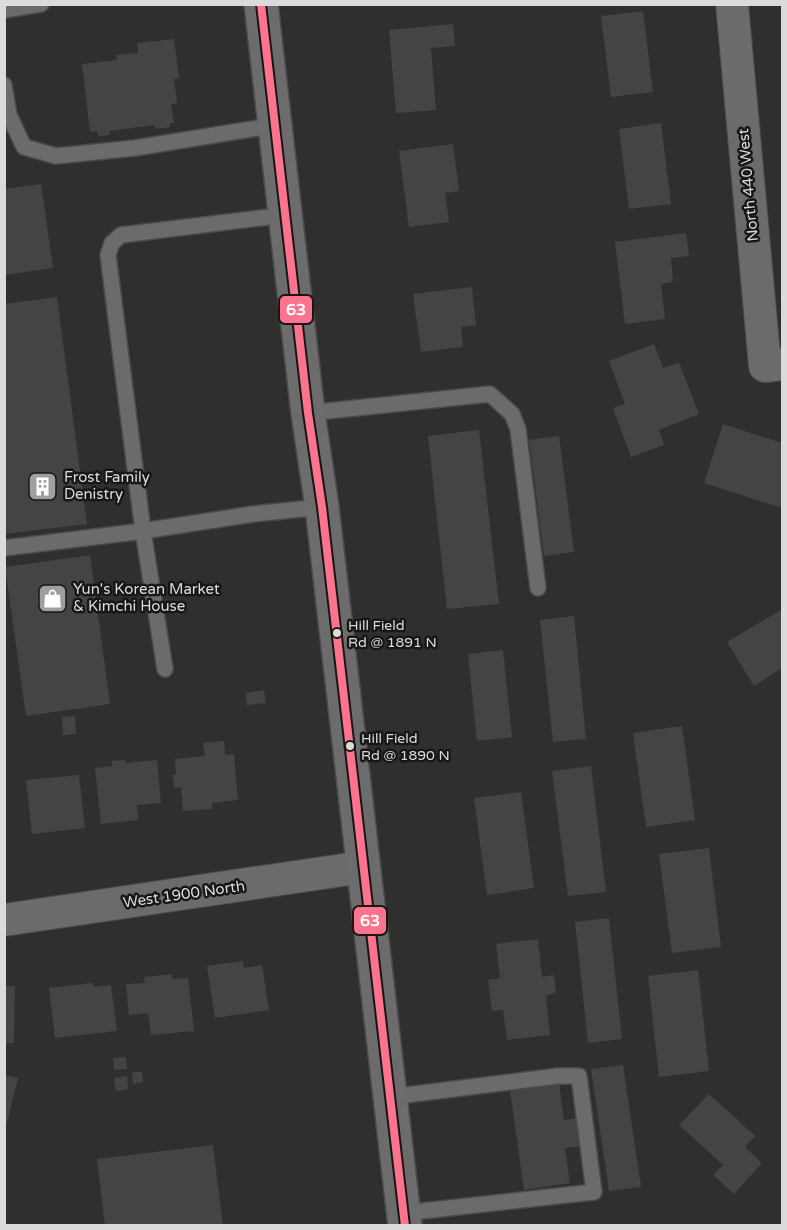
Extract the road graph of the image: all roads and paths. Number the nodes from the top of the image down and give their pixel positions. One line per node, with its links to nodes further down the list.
1 (41, 4): 4 (lane)
2 (261, 4): 6 (main road)
3 (732, 4): 8 (street, North 440 West)
4 (4, 10)
5 (4, 85): 6 (lane)
6 (276, 125): 7 (main road)
7 (285, 215): 9 (main road); 11 (lane)
8 (774, 365)
9 (308, 412): 10 (main road); 13 (lane)
10 (322, 507): 11 (lane); 15 (main road)
11 (143, 531): 12 (lane); 14 (lane)
12 (4, 548)
13 (538, 588)
14 (165, 669)
15 (363, 867): 16 (street, West 1900 North); 17 (main road)
16 (4, 920)
17 (390, 1097): 18 (main road); 18 (lane)
18 (405, 1219)

